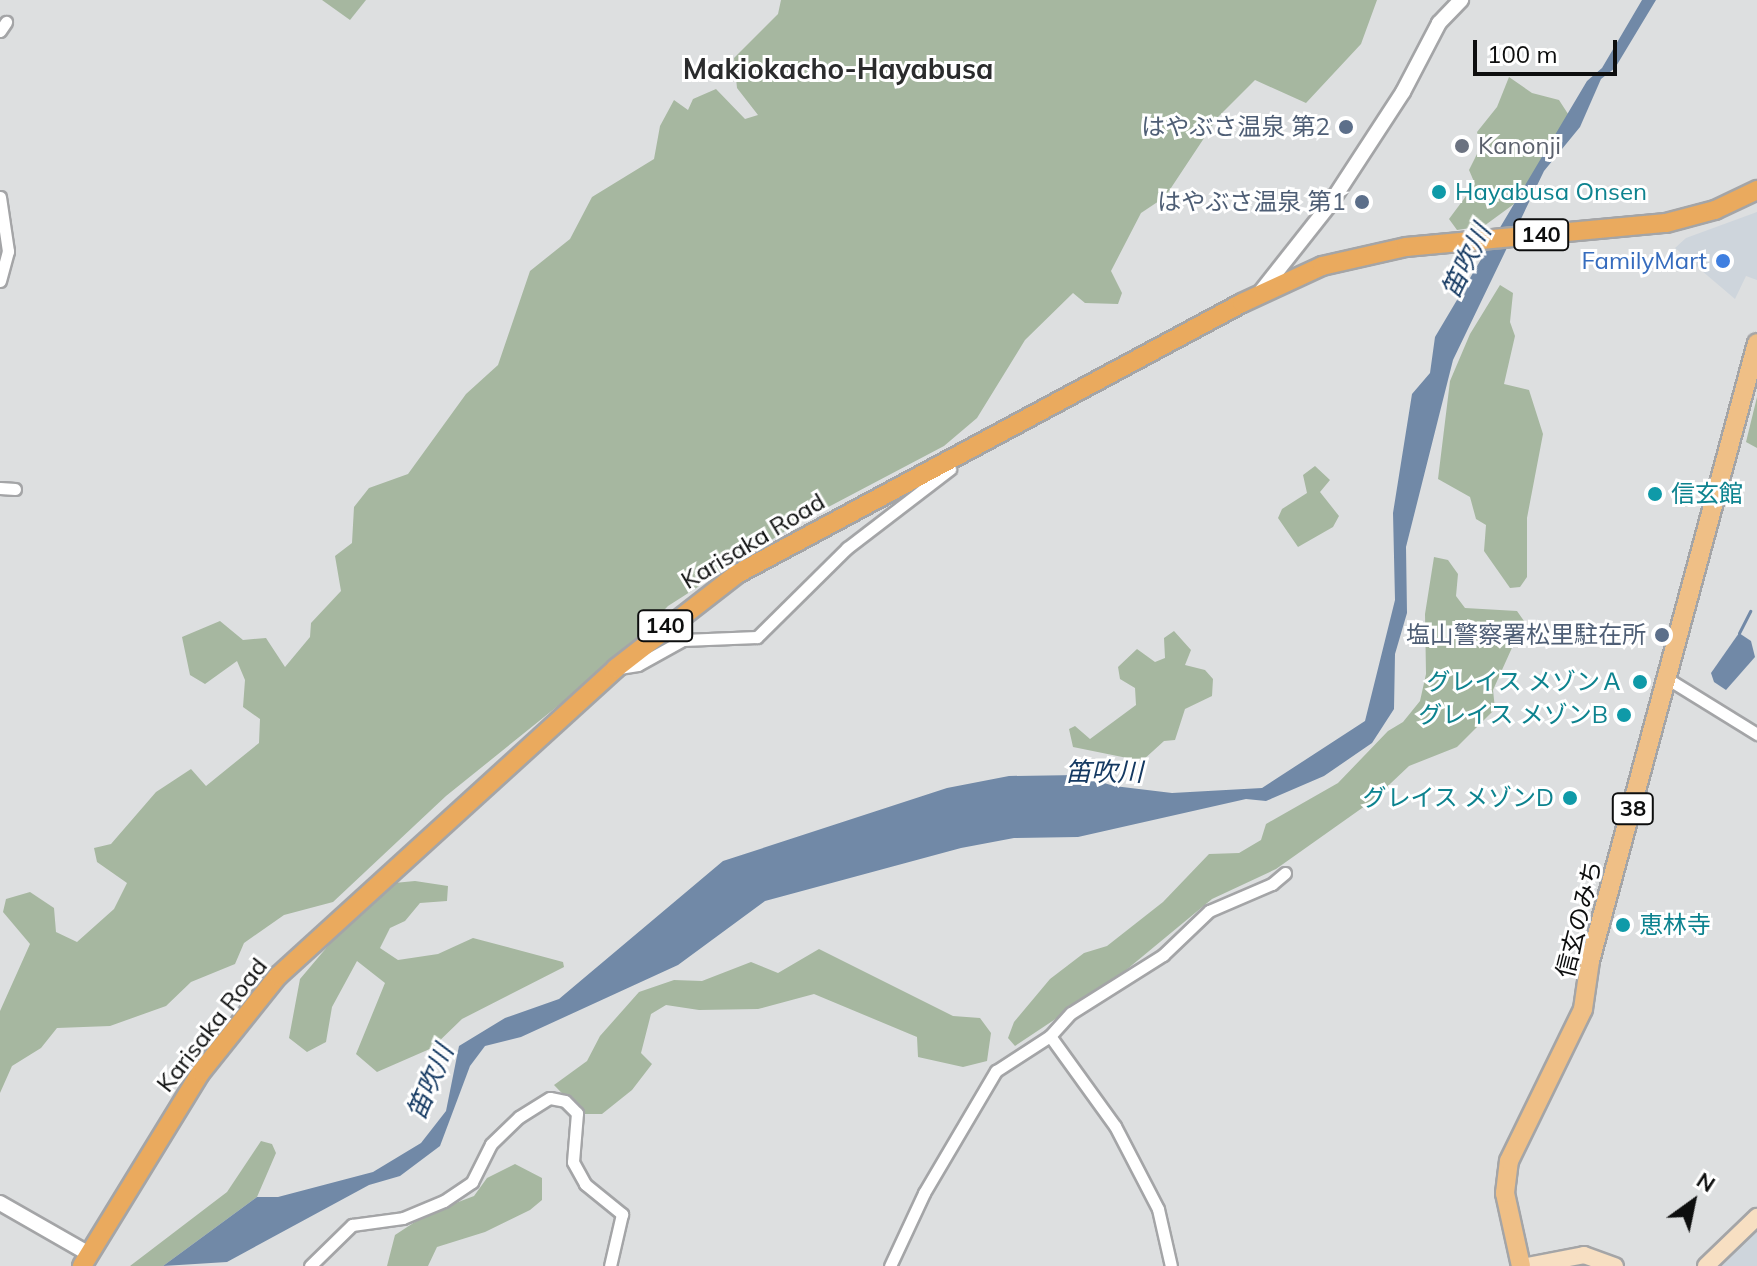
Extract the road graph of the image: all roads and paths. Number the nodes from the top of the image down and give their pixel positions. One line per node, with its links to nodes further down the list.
1 (1461, 0): 6 (street)
2 (1757, 190): 4 (highway, 140)
3 (0, 197): 5 (street)
4 (1748, 201): 6 (highway, Karisaka Road / 140)
5 (0, 281)
6 (1258, 295): 8 (highway, Karisaka Road / 140)
7 (1757, 343): 12 (main road, 信玄のみち / 38)
8 (964, 450): 11 (highway, Karisaka Road / 140); 11 (street)
9 (0, 488): 10 (street)
10 (15, 489)
11 (616, 668): 18 (highway, Karisaka Road / 140)
12 (1668, 679): 13 (street); 24 (main road, 信玄のみち / 38)
13 (1757, 734)
14 (1285, 873): 15 (street)
15 (1050, 1036): 22 (street); 23 (street)
16 (0, 1203): 18 (street)
17 (1757, 1217): 27 (main road)
18 (85, 1260)
19 (1580, 1260): 25 (main road); 26 (main road)
20 (310, 1266): 21 (street)
21 (610, 1266)
22 (890, 1266)
23 (1171, 1266)
24 (1521, 1266)
25 (1527, 1266)
26 (1615, 1266)
27 (1706, 1266)

